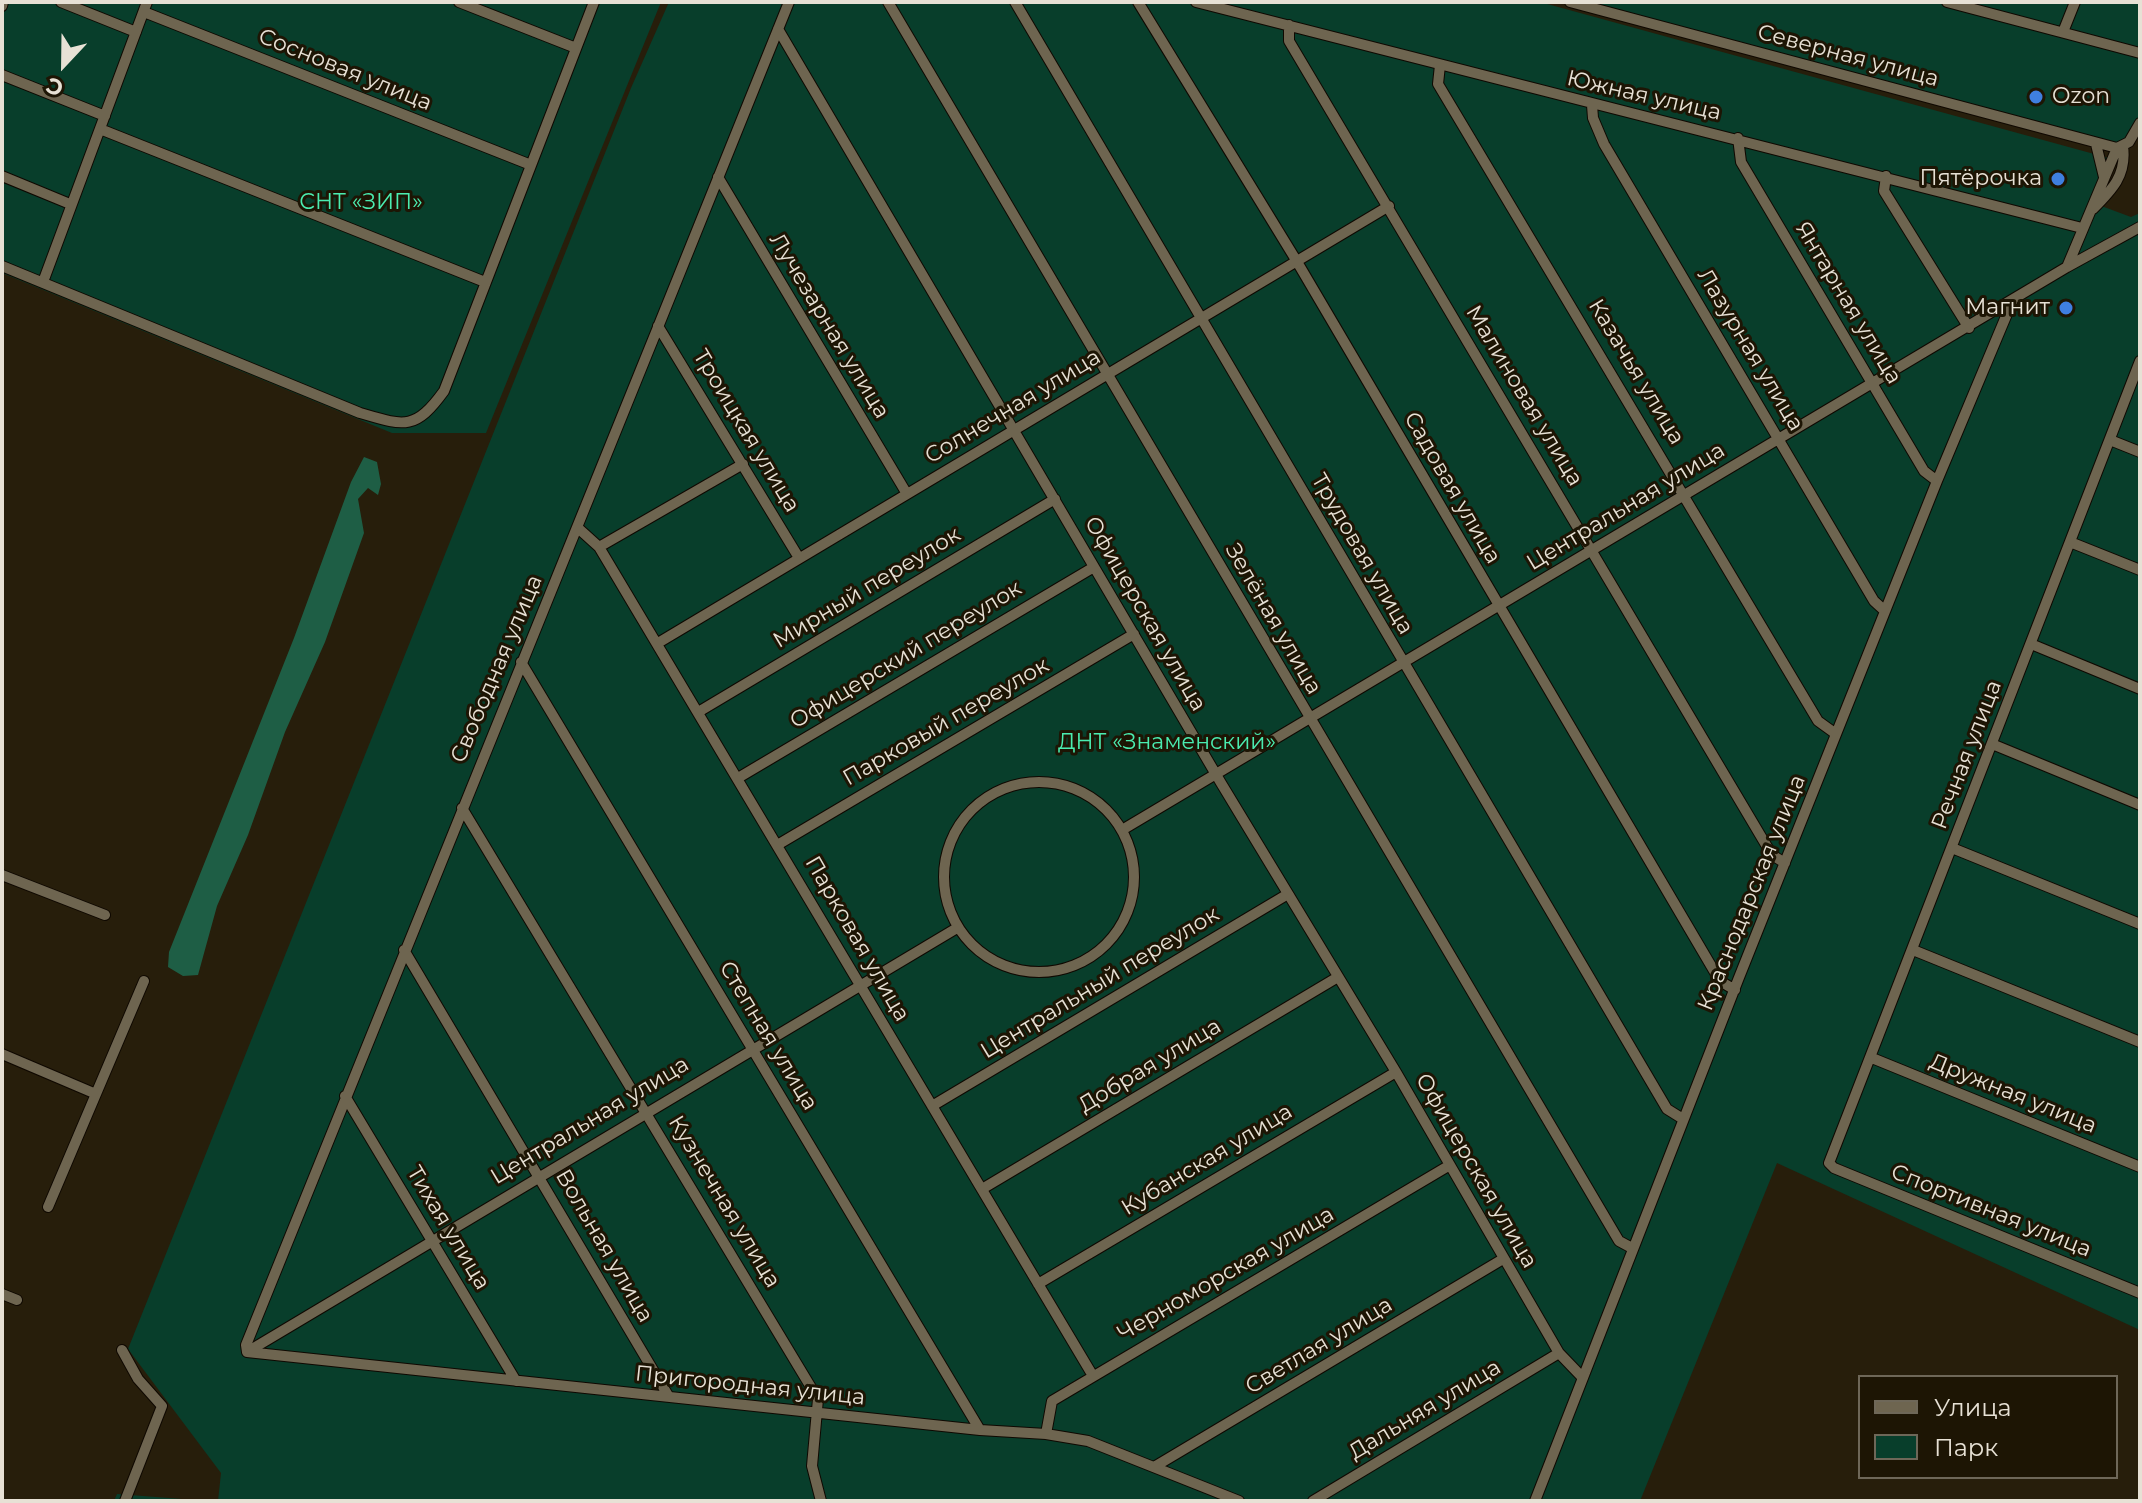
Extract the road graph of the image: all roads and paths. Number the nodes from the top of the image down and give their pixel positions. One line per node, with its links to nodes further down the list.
1 (61, 2): 16 (street)
2 (459, 2): 18 (street)
3 (594, 2): 18 (street)
4 (789, 2): 15 (street, Свободная улица)
5 (888, 2): 49 (street, Зелёная улица)
6 (1015, 2): 45 (street, Трудовая улица)
7 (1138, 2): 39 (street, Садовая улица)
8 (1196, 2): 14 (street, Южная улица)
9 (1570, 2): 27 (street, Северная улица)
10 (1947, 2): 13 (street)
11 (2075, 2): 17 (street)
12 (146, 7): 16 (street); 29 (street, Сосновая улица)
13 (1983, 7): 17 (street)
14 (1289, 25): 20 (street, Южная улица); 35 (street, Малиновая улица)
15 (778, 29): 32 (street, Свободная улица); 51 (street, Офицерская улица)
16 (136, 32): 23 (street)
17 (2063, 32): 19 (street)
18 (576, 48): 29 (street)
19 (2140, 53)
20 (1440, 65): 22 (street, Южная улица); 58 (street, Казачья улица)
21 (2, 75): 23 (street)
22 (1592, 105): 26 (street, Южная улица); 52 (street, Лазурная улица)
23 (105, 116): 25 (street)
24 (2140, 123): 28 (street)
25 (100, 129): 34 (street); 43 (street)
26 (1738, 138): 31 (street, Южная улица); 50 (street, Янтарная улица)
27 (2096, 144): 28 (street, Северная улица); 33 (street)
28 (2120, 147): 33 (street); 36 (street)
29 (531, 165): 43 (street)
30 (2, 176): 34 (street)
31 (1886, 176): 38 (street, Южная улица); 47 (street)
32 (718, 177): 46 (street, Свободная улица); 57 (street, Лучезарная улица)
33 (2104, 178): 36 (street)
34 (70, 204): 42 (street)
35 (1389, 206): 39 (street, Солнечная улица); 63 (street, Малиновая улица)
36 (2089, 213): 38 (street)
37 (2140, 227): 41 (street, Центральная улица)
38 (2082, 228): 41 (street)
39 (1296, 260): 45 (street, Солнечная улица); 67 (street, Садовая улица)
40 (2, 266): 42 (street)
41 (2067, 267): 44 (street, Центральная улица)
42 (43, 282): 43 (street)
43 (485, 282)
44 (2012, 302): 47 (street, Центральная улица); 56 (street, Краснодарская улица)
45 (1200, 317): 49 (street, Солнечная улица); 73 (street, Трудовая улица)
46 (658, 326): 55 (street, Троицкая улица); 60 (street, Свободная улица)
47 (1969, 328): 50 (street, Центральная улица)
48 (2140, 361): 53 (street, Речная улица)
49 (1107, 373): 51 (street, Солнечная улица); 76 (street, Зелёная улица)
50 (1873, 384): 52 (street, Центральная улица); 56 (street, Янтарная улица)
51 (1014, 430): 57 (street, Солнечная улица); 59 (street, Офицерская улица)
52 (1779, 439): 58 (street, Центральная улица); 68 (street, Лазурная улица)
53 (2110, 440): 54 (street); 61 (street, Речная улица)
54 (2140, 452)
55 (743, 464): 62 (street); 64 (street, Троицкая улица)
56 (1937, 481): 68 (street, Краснодарская улица)
57 (907, 494): 64 (street, Солнечная улица)
58 (1686, 495): 63 (street, Центральная улица); 77 (street, Казачья улица)
59 (1055, 499): 65 (street, Офицерская улица); 75 (street, Мирный переулок)
60 (578, 528): 62 (street, Парковая улица); 72 (street, Свободная улица)
61 (2070, 542): 66 (street); 71 (street, Речная улица)
62 (599, 547): 70 (street, Парковая улица)
63 (1593, 551): 67 (street, Центральная улица); 86 (street, Малиновая улица)
64 (799, 558): 70 (street, Солнечная улица)
65 (1094, 567): 69 (street, Офицерская улица); 80 (street, Офицерский переулок)
66 (2140, 570)
67 (1498, 606): 73 (street, Центральная улица); 97 (street, Садовая улица)
68 (1885, 611): 77 (street, Краснодарская улица)
69 (1134, 634): 79 (street, Офицерская улица); 84 (street, Парковый переулок)
70 (658, 643): 75 (street, Парковая улица)
71 (2031, 644): 74 (street); 78 (street, Речная улица)
72 (521, 662): 82 (street, Свободная улица); 99 (street, Степная улица)
73 (1404, 665): 76 (street, Центральная улица); 107 (street, Трудовая улица)
74 (2140, 689)
75 (700, 711): 80 (street, Парковая улица)
76 (1308, 718): 79 (street, Центральная улица); 115 (street, Зелёная улица)
77 (1836, 734): 86 (street, Краснодарская улица)
78 (1992, 744): 81 (street); 85 (street, Речная улица)
79 (1216, 774): 83 (street, Центральная улица); 88 (street, Офицерская улица)
80 (738, 778): 84 (street, Парковая улица)
81 (2140, 805)
82 (462, 808): 92 (street, Свободная улица); 106 (street, Кузнечная улица)
83 (1122, 830): 91 (street); 91 (street)
84 (779, 844): 96 (street, Парковая улица)
85 (1952, 848): 90 (street); 93 (street, Речная улица)
86 (1785, 863): 97 (street, Краснодарская улица)
87 (2, 875): 89 (street)
88 (1288, 894): 94 (street, Офицерская улица); 105 (street, Центральный переулок)
89 (105, 915)
90 (2140, 924)
91 (957, 928): 96 (street, Центральная улица)
92 (404, 950): 104 (street, Свободная улица); 111 (street, Вольная улица)
93 (1913, 950): 98 (street); 101 (street, Речная улица)
94 (1338, 977): 102 (street, Офицерская улица); 112 (street, Добрая улица)
95 (144, 981): 103 (street)
96 (859, 985): 99 (street, Центральная улица); 105 (street, Парковая улица)
97 (1735, 990): 107 (street, Краснодарская улица)
98 (2140, 1042)
99 (752, 1048): 106 (street, Центральная улица); 129 (street, Степная улица)
100 (2, 1054): 103 (street)
101 (1872, 1058): 108 (street, Речная улица); 110 (street, Дружная улица)
102 (1396, 1072): 109 (street, Офицерская улица); 117 (street, Кубанская улица)
103 (96, 1094): 113 (street)
104 (345, 1096): 114 (street, Тихая улица); 122 (street, Свободная улица)
105 (932, 1106): 112 (street, Парковая улица)
106 (647, 1111): 111 (street, Центральная улица); 128 (street, Кузнечная улица)
107 (1683, 1119): 115 (street, Краснодарская улица)
108 (1829, 1163): 118 (street, Спортивная улица)
109 (1450, 1165): 116 (street, Офицерская улица); 124 (street, Черноморская улица)
110 (2140, 1167)
111 (539, 1174): 114 (street, Центральная улица); 127 (street, Вольная улица)
112 (982, 1189): 117 (street, Парковая улица)
113 (48, 1207)
114 (432, 1238): 122 (street, Центральная улица); 126 (street, Тихая улица)
115 (1632, 1248): 125 (street, Краснодарская улица)
116 (1503, 1259): 123 (street, Офицерская улица); 131 (street, Светлая улица)
117 (1038, 1284): 124 (street, Парковая улица)
118 (2140, 1293)
119 (2, 1294): 120 (street)
120 (17, 1300)
121 (122, 1350): 133 (street)
122 (247, 1352): 126 (street, Пригородная улица)
123 (1559, 1353): 125 (street, Офицерская улица); 136 (street, Дальняя улица)
124 (1093, 1376): 130 (street, Черноморская улица)
125 (1583, 1378): 132 (street, Краснодарская улица)
126 (516, 1381): 127 (street, Пригородная улица)
127 (669, 1397): 128 (street, Пригородная улица)
128 (820, 1413): 129 (street, Пригородная улица); 134 (street)
129 (980, 1430): 130 (street, Пригородная улица)
130 (1046, 1434): 131 (street, Пригородная улица)
131 (1154, 1467): 135 (street, Пригородная улица)
132 (1534, 1499)
133 (125, 1501)
134 (821, 1501)
135 (1239, 1501)
136 (1313, 1501)

